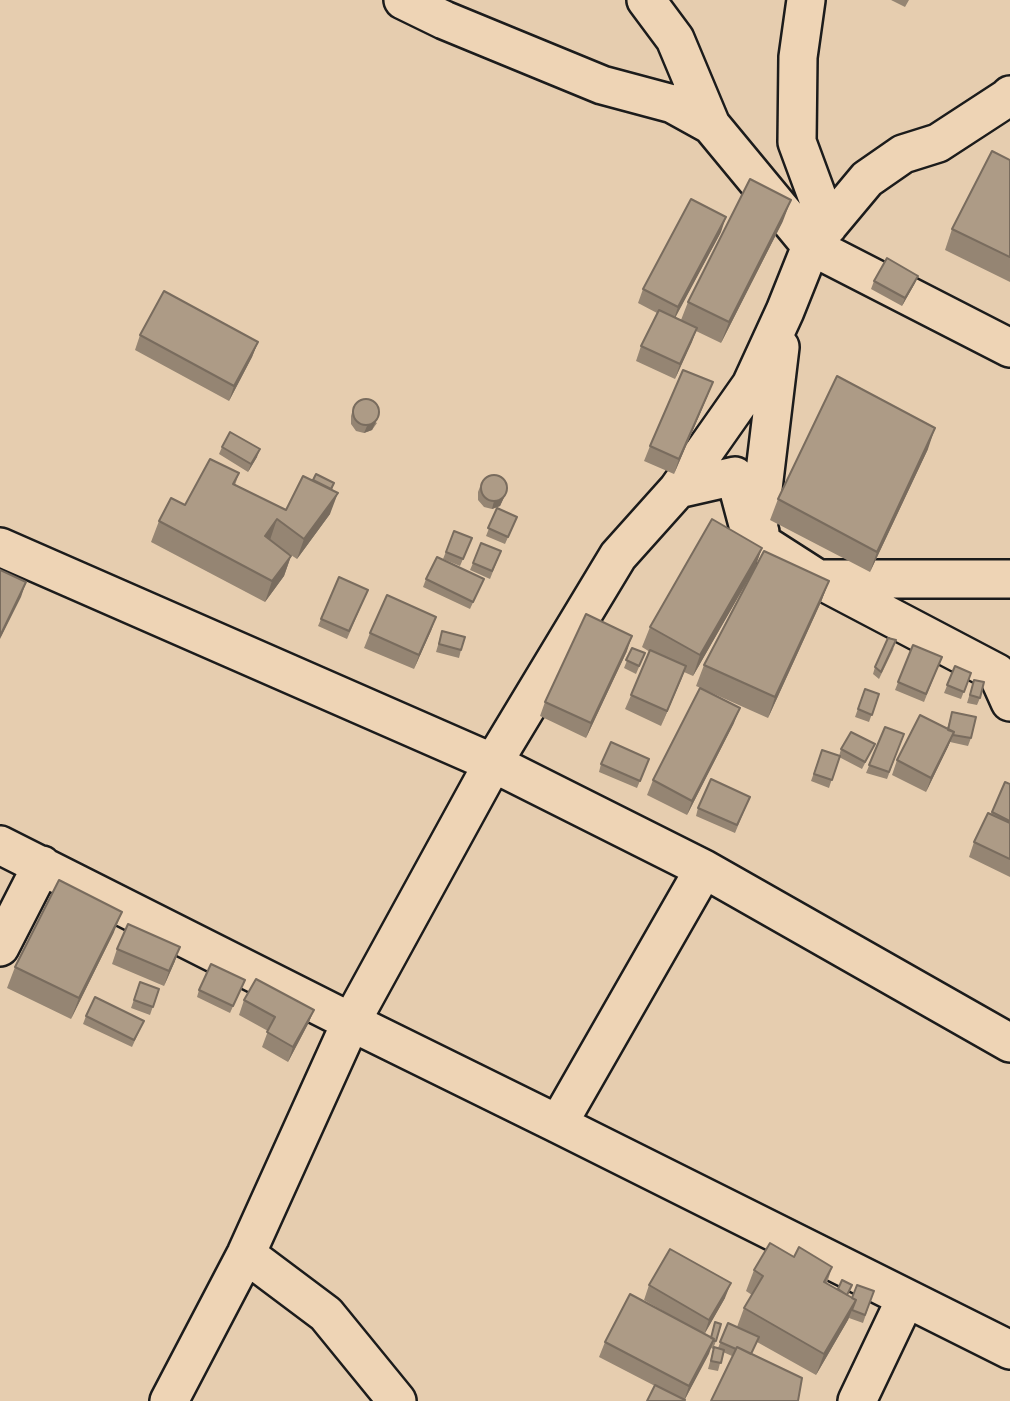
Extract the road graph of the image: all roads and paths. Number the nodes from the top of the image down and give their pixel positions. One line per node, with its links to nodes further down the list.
1 (403, 0): 5 (street)
2 (646, 0): 5 (street)
3 (806, 0): 6 (street)
4 (1009, 97): 6 (street)
5 (711, 125): 6 (street)
6 (820, 236): 7 (street); 8 (street)
7 (785, 311): 9 (street); 11 (street)
8 (1010, 348)
9 (678, 489): 11 (street); 14 (street)
10 (0, 547): 14 (street)
11 (818, 579): 12 (street); 13 (street)
12 (1010, 579)
13 (1010, 702)
14 (493, 763): 17 (street); 19 (street)
15 (0, 845): 16 (street)
16 (42, 866): 18 (street); 19 (street)
17 (704, 869): 20 (street); 21 (street)
18 (0, 947)
19 (351, 1022): 21 (street); 22 (street)
20 (1010, 1043)
21 (558, 1124): 23 (street)
22 (246, 1254): 25 (street); 26 (street)
23 (906, 1298): 24 (street); 27 (street)
24 (1010, 1350)
25 (169, 1401)
26 (397, 1401)
27 (857, 1401)

